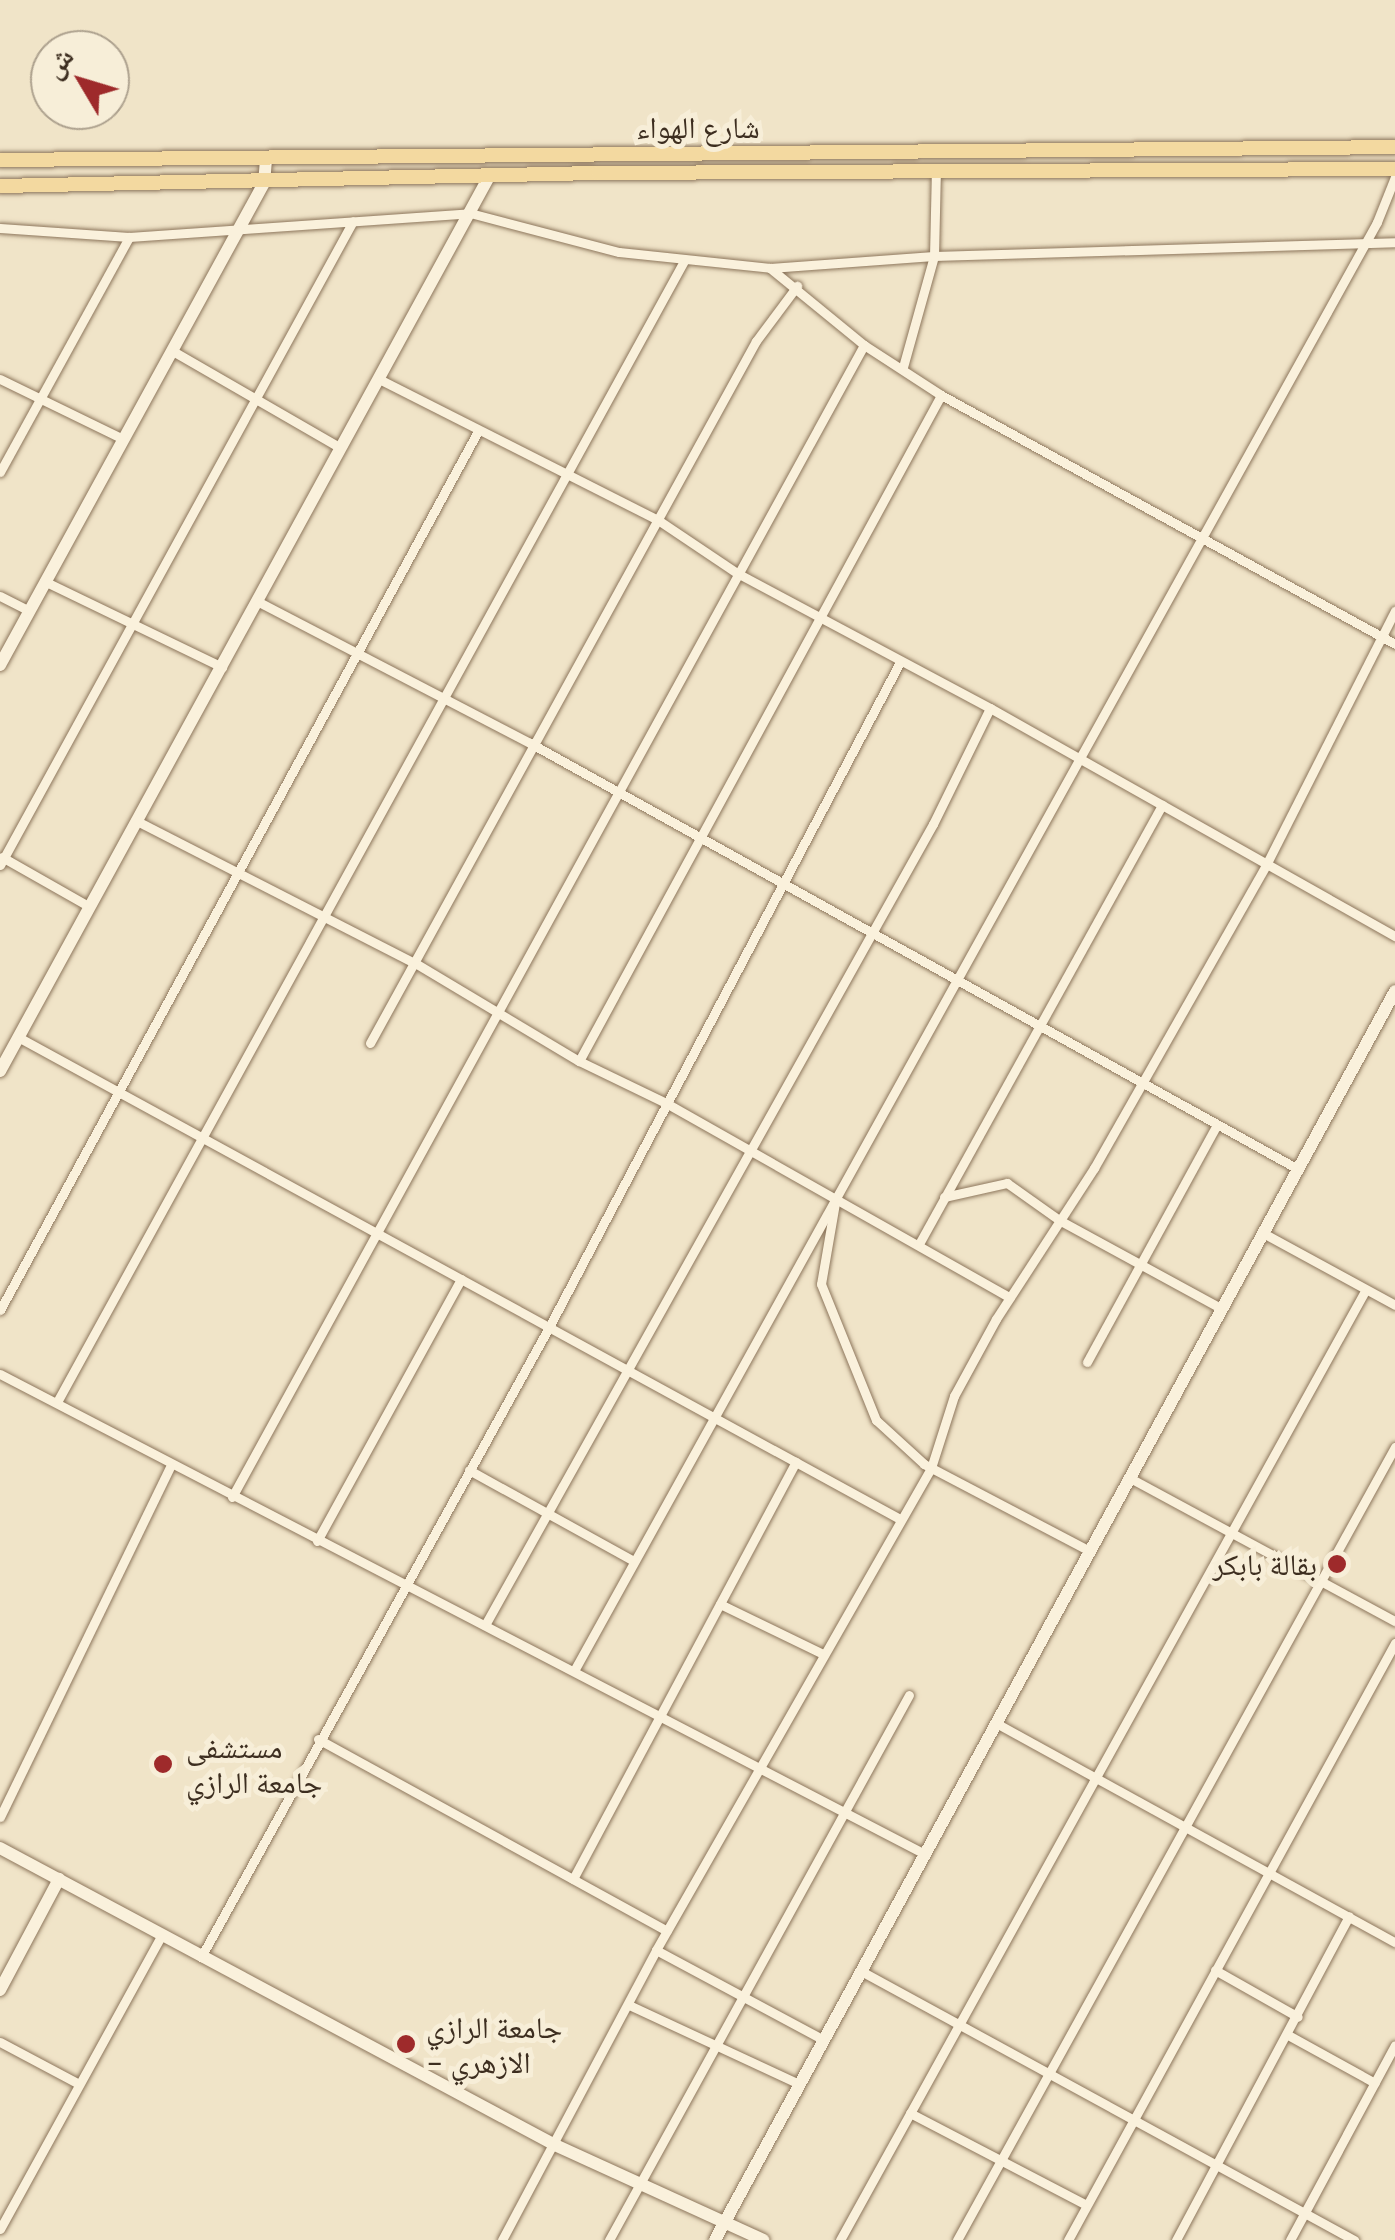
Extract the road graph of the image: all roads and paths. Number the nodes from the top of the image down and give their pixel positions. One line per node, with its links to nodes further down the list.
1 (1395, 146): 2 (main road, شارع الهواء)
2 (266, 158): 3 (main road, شارع الهواء); 8 (street)
3 (0, 160)
4 (1395, 169): 5 (main road, شارع الهواء)
5 (936, 170): 6 (main road, شارع الهواء); 17 (street)
6 (490, 175): 8 (main road, شارع الهواء); 10 (street)
7 (1395, 176): 15 (street)
8 (264, 182): 9 (main road, شارع الهواء); 12 (street)
9 (0, 186)
10 (470, 212): 11 (street); 18 (street); 25 (street)
11 (353, 221): 12 (street); 27 (street)
12 (239, 228): 14 (street); 22 (street)
13 (2, 231): 14 (street)
14 (130, 237): 28 (street)
15 (1365, 242): 16 (street); 17 (street); 35 (street)
16 (1395, 242)
17 (934, 256): 19 (street); 23 (street)
18 (684, 261): 19 (street); 33 (street)
19 (770, 268): 20 (street)
20 (797, 286): 21 (street); 34 (street)
21 (864, 344): 23 (street); 36 (street)
22 (171, 350): 27 (street); 30 (street)
23 (903, 367): 26 (street)
24 (0, 379): 28 (street)
25 (379, 380): 29 (street); 31 (street)
26 (942, 394): 35 (street); 42 (street)
27 (258, 398): 31 (street); 43 (street)
28 (41, 399): 30 (street); 32 (street)
29 (477, 432): 33 (street); 46 (street)
30 (123, 439): 37 (street)
31 (341, 448): 39 (street)
32 (0, 472)
33 (566, 476): 34 (street); 50 (street)
34 (658, 520): 36 (street); 52 (street)
35 (1202, 536): 44 (street); 53 (street)
36 (736, 573): 42 (street); 54 (street)
37 (44, 582): 40 (street); 43 (street)
38 (0, 596): 40 (street)
39 (258, 601): 46 (street); 49 (street)
40 (28, 610): 48 (street)
41 (1395, 612): 44 (street)
42 (820, 619): 47 (street); 57 (street)
43 (134, 623): 49 (street); 58 (street)
44 (1381, 636): 45 (street); 59 (street)
45 (1395, 644)
46 (358, 653): 50 (street); 60 (street)
47 (900, 662): 51 (street); 61 (street)
48 (0, 665)
49 (222, 667): 56 (street)
50 (444, 697): 52 (street); 63 (street)
51 (990, 708): 53 (street); 64 (street)
52 (533, 745): 54 (street); 66 (street)
53 (1081, 757): 55 (street); 67 (street)
54 (617, 792): 57 (street); 69 (street)
55 (1162, 805): 59 (street); 71 (street)
56 (137, 821): 60 (street); 62 (street)
57 (698, 836): 61 (street); 74 (street)
58 (1, 860): 62 (street)
59 (1266, 866): 65 (street); 76 (street)
60 (239, 875): 63 (street); 77 (street)
61 (785, 884): 64 (street); 78 (street)
62 (90, 907): 72 (street)
63 (322, 919): 66 (street); 80 (street)
64 (867, 935): 67 (street); 81 (street)
65 (1395, 936)
66 (414, 963): 69 (street); 73 (street)
67 (955, 983): 71 (street); 83 (street)
68 (1395, 991): 70 (street)
69 (498, 1010): 74 (street); 86 (street)
70 (1390, 1010): 82 (street)
71 (1040, 1028): 76 (street); 84 (street)
72 (18, 1038): 75 (street); 77 (street)
73 (370, 1043)
74 (579, 1061): 78 (street)
75 (0, 1071)
76 (1142, 1085): 79 (street); 85 (street)
77 (122, 1094): 80 (street); 95 (street)
78 (666, 1102): 81 (street); 96 (street)
79 (1216, 1126): 82 (street); 89 (street)
80 (205, 1140): 86 (street); 100 (street)
81 (747, 1148): 83 (street); 98 (street)
82 (1298, 1170): 87 (street)
83 (836, 1196): 88 (street); 101 (street); 105 (street)
84 (944, 1197): 85 (street); 88 (street)
85 (1058, 1220): 89 (street); 92 (street)
86 (376, 1233): 90 (street); 108 (street)
87 (1263, 1234): 91 (street); 94 (street)
88 (918, 1244): 92 (street)
89 (1142, 1265): 94 (street); 97 (street)
90 (461, 1279): 96 (street); 112 (street)
91 (1365, 1290): 93 (street); 111 (street)
92 (1010, 1298): 105 (street)
93 (1395, 1305)
94 (1222, 1309): 107 (street)
95 (0, 1310)
96 (549, 1327): 98 (street); 106 (street)
97 (1087, 1362)
98 (624, 1368): 101 (street); 109 (street)
99 (0, 1374): 100 (street)
100 (57, 1402): 104 (street)
101 (714, 1417): 103 (street); 114 (street)
102 (1395, 1447): 115 (street)
103 (796, 1462): 110 (street); 117 (street)
104 (171, 1465): 108 (street); 130 (street)
105 (931, 1468): 110 (street); 113 (street)
106 (468, 1470): 109 (street); 116 (street)
107 (1130, 1478): 111 (street); 113 (street)
108 (232, 1497): 112 (street)
109 (544, 1511): 114 (street); 119 (street)
110 (898, 1518): 121 (street)
111 (1231, 1532): 115 (street); 128 (street)
112 (317, 1541): 116 (street)
113 (1090, 1550): 125 (street)
114 (634, 1561): 122 (street)
115 (1320, 1581): 118 (street); 131 (street)
116 (403, 1585): 119 (street); 126 (street)
117 (720, 1604): 121 (street); 124 (street)
118 (1395, 1621)
119 (486, 1624): 122 (street)
120 (1395, 1643): 134 (street)
121 (823, 1654): 127 (street)
122 (575, 1669): 124 (street)
123 (910, 1695): 129 (street)
124 (662, 1716): 127 (street); 135 (street)
125 (996, 1723): 128 (street); 133 (street)
126 (318, 1740): 135 (street); 142 (street)
127 (763, 1769): 129 (street); 138 (street)
128 (1096, 1778): 131 (street); 149 (street)
129 (842, 1810): 133 (street); 146 (street)
130 (0, 1818)
131 (1185, 1826): 134 (street); 155 (street)
132 (0, 1848): 136 (street)
133 (925, 1854): 144 (street)
134 (1269, 1872): 137 (street); 143 (street)
135 (572, 1879): 138 (street)
136 (59, 1880): 139 (street); 145 (street)
137 (1349, 1916): 140 (street); 148 (street)
138 (667, 1932): 141 (street)
139 (161, 1936): 142 (street); 157 (street)
140 (1395, 1942)
141 (656, 1950): 146 (street); 147 (street)
142 (200, 1957): 161 (street)
143 (1215, 1970): 148 (street); 160 (street)
144 (861, 1971): 149 (street); 151 (street)
145 (0, 1990)
146 (742, 1997): 151 (street); 153 (street)
147 (629, 2004): 153 (street); 161 (street)
148 (1298, 2017): 150 (street)
149 (959, 2024): 155 (street); 159 (street)
150 (1288, 2035): 156 (street); 163 (street)
151 (824, 2040): 158 (street)
152 (0, 2042): 157 (street)
153 (716, 2044): 158 (street); 164 (street)
154 (1395, 2045): 156 (street)
155 (1049, 2074): 160 (street); 162 (street)
156 (1374, 2083): 166 (street)
157 (79, 2084): 168 (street)
158 (798, 2084): 167 (street)
159 (910, 2113): 162 (street); 174 (street)
160 (1134, 2120): 163 (street); 165 (street)
161 (555, 2145): 164 (street); 170 (street)
162 (1001, 2161): 165 (street); 175 (street)
163 (1216, 2165): 166 (street); 177 (street)
164 (638, 2185): 167 (street); 171 (street)
165 (1087, 2206): 169 (street)
166 (1304, 2213): 178 (street); 179 (street)
167 (725, 2221): 172 (street); 173 (street)
168 (0, 2229)
169 (1069, 2237): 176 (street)
170 (502, 2240)
171 (609, 2240)
172 (715, 2240)
173 (763, 2240)
174 (840, 2240)
175 (957, 2240)
176 (1083, 2240)
177 (1176, 2240)
178 (1290, 2240)
179 (1354, 2240)

